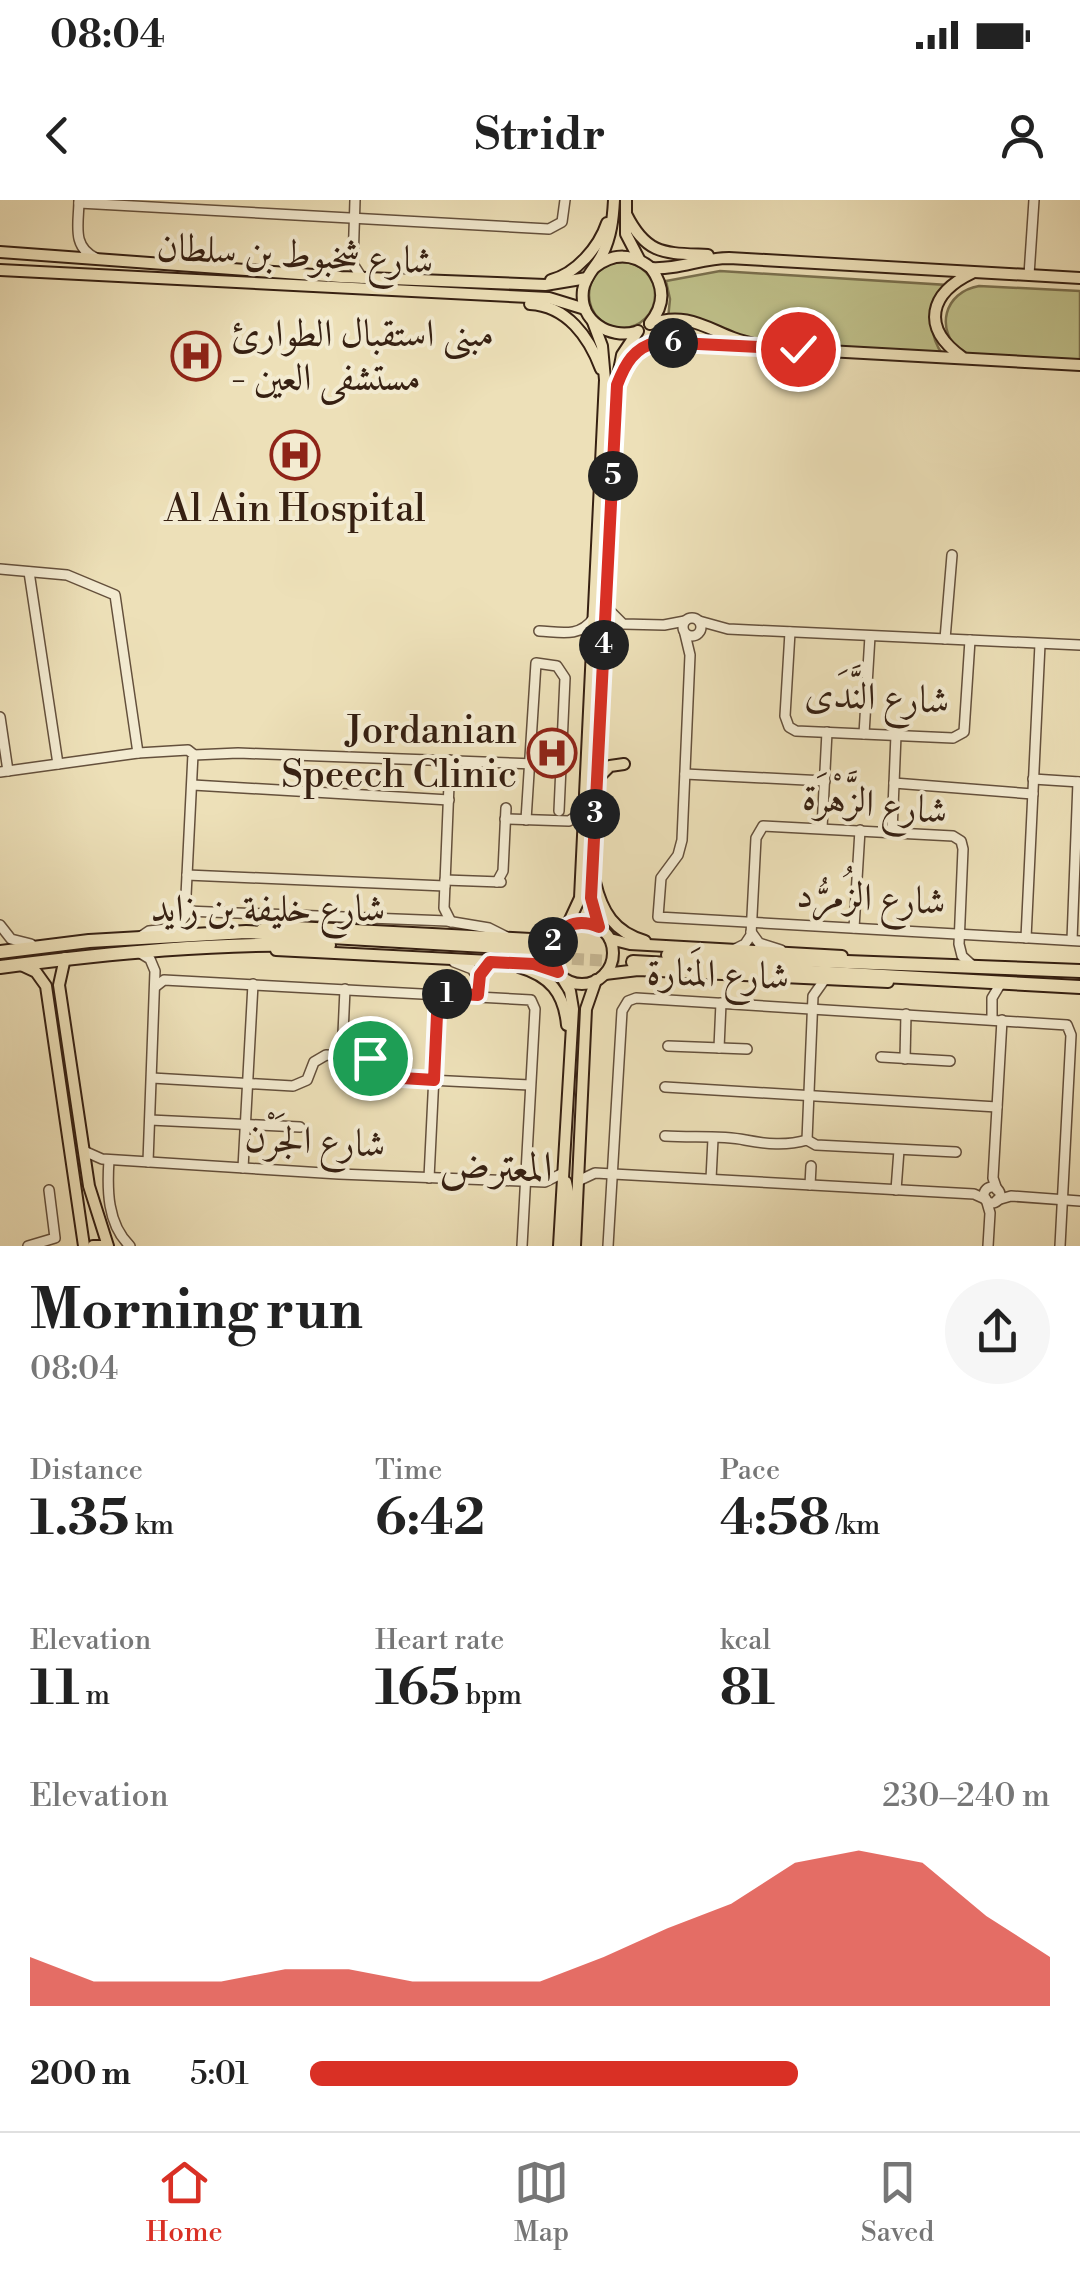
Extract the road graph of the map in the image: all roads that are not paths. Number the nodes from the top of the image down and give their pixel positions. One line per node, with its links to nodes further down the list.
1 (268, 200): 8 (street)
2 (355, 200): 10 (street)
3 (565, 200): 10 (street)
4 (626, 200): 9 (main road)
5 (1034, 200): 23 (street)
6 (79, 202): 8 (street); 11 (street)
7 (614, 204): 18 (main road); 30 (main road)
8 (268, 214): 10 (street)
9 (626, 214): 14 (main road); 16 (main road)
10 (354, 218): 17 (street)
11 (78, 240): 13 (street); 15 (street)
12 (2, 253): 13 (main road, شارع شخبوط بن سلطان)
13 (55, 256): 15 (main road, شارع شخبوط بن سلطان)
14 (729, 258): 19 (main road); 22 (main road)
15 (99, 260): 21 (main road, شارع شخبوط بن سلطان)
16 (640, 260): 18 (main road); 19 (main road)
17 (353, 264): 24 (street); 25 (street)
18 (594, 267): 26 (main road)
19 (651, 268): 35 (main road)
20 (0, 270): 28 (main road, شارع شخبوط بن سلطان)
21 (252, 272): 24 (main road, شارع شخبوط بن سلطان); 28 (main road)
22 (973, 272): 23 (main road); 38 (main road)
23 (1030, 276): 27 (main road)
24 (341, 278): 25 (main road, شارع شخبوط بن سلطان)
25 (362, 278): 29 (main road, شارع شخبوط بن سلطان)
26 (587, 278): 30 (main road, شارع شخبوط بن سلطان); 33 (main road)
27 (1080, 278)
28 (182, 279): 31 (main road, شارع شخبوط بن سلطان)
29 (389, 279): 30 (main road, شارع شخبوط بن سلطان); 31 (main road)
30 (444, 280)
31 (284, 286): 32 (main road, شارع شخبوط بن سلطان)
32 (380, 291): 33 (main road, شارع شخبوط بن سلطان); 41 (main road)
33 (586, 309): 34 (main road)
34 (593, 322): 36 (main road); 41 (main road)
35 (650, 324): 36 (main road); 37 (main road)
36 (638, 331): 42 (main road)
37 (773, 348): 38 (main road); 42 (main road)
38 (964, 358): 39 (main road)
39 (1075, 365): 40 (main road)
40 (1080, 373)
41 (605, 380): 47 (main road)
42 (617, 385): 46 (main road)
43 (952, 555): 57 (street)
44 (0, 569): 45 (street)
45 (29, 572): 68 (street); 71 (street)
46 (606, 607): 49 (street); 58 (main road)
47 (593, 619): 54 (street); 62 (main road)
48 (699, 621): 50 (street); 51 (street); 55 (street)
49 (623, 624): 50 (street); 58 (street)
50 (685, 629): 55 (street); 63 (street)
51 (728, 629): 53 (street); 55 (street)
52 (539, 631): 54 (street)
53 (790, 632): 56 (street); 65 (street, شارع النَّدَى)
54 (575, 633): 62 (street)
55 (698, 634): 63 (street)
56 (870, 636): 57 (street); 66 (street)
57 (945, 639): 59 (street)
58 (604, 640): 80 (main road)
59 (970, 640): 60 (street); 67 (street, شارع النَّدَى)
60 (1040, 644): 61 (street); 77 (street)
61 (1080, 645)
62 (592, 647): 86 (main road)
63 (690, 654): 76 (street)
64 (0, 718): 75 (street)
65 (827, 732): 66 (street, شارع النَّدَى); 78 (street)
66 (864, 734): 67 (street, شارع النَّدَى)
67 (896, 735): 81 (street)
68 (138, 753): 69 (street); 71 (street)
69 (194, 755): 70 (street); 82 (street)
70 (450, 760): 72 (street); 84 (street)
71 (58, 764): 75 (street)
72 (529, 764): 74 (street); 74 (street); 87 (street)
73 (624, 764): 80 (main road)
74 (561, 765): 85 (street)
75 (4, 772)
76 (685, 774): 78 (street); 105 (street, شارع الزُمرُّد)
77 (1033, 779): 79 (street); 83 (street)
78 (824, 781): 89 (street)
79 (1079, 782): 113 (street)
80 (597, 783): 93 (main road)
81 (894, 783): 83 (street); 91 (street)
82 (192, 786): 84 (street); 94 (street)
83 (1032, 794): 111 (street)
84 (448, 800): 97 (street)
85 (559, 811)
86 (584, 812): 88 (street); 92 (main road)
87 (526, 820): 88 (street); 96 (street)
88 (568, 822): 92 (street)
89 (822, 828): 90 (street, شارع الزَّهْرَة); 105 (street, شارع الزَّهْرَة)
90 (860, 830): 91 (street, شارع الزَّهْرَة); 106 (street)
91 (892, 832): 109 (street, شارع الزَّهْرَة)
92 (583, 833): 103 (main road)
93 (592, 872): 104 (main road); 116 (main road)
94 (188, 875): 97 (street); 99 (street)
95 (479, 881): 96 (street); 96 (street); 97 (street)
96 (497, 882)
97 (445, 883): 98 (street)
98 (444, 908): 100 (street); 101 (street)
99 (186, 911): 100 (street); 114 (street)
100 (435, 920): 101 (street)
101 (451, 922): 110 (street)
102 (0, 925): 117 (street)
103 (567, 926): 104 (main road); 108 (main road)
104 (599, 927): 112 (main road)
105 (752, 927): 106 (street, شارع الزُمرُّد); 118 (street); 120 (street)
106 (854, 928): 109 (street, شارع الزُمرُّد)
107 (246, 932): 110 (main road); 114 (highway, شارع خليفة بن زايد); 115 (highway, شارع خليفة بن زايد)
108 (558, 934): 110 (main road); 131 (main road)
109 (959, 934): 111 (street, شارع الزُمرُّد); 127 (street, شارع الزَّهْرَة)
110 (506, 938)
111 (1026, 938): 113 (street, شارع الزُمرُّد)
112 (610, 939): 116 (main road); 132 (main road)
113 (1076, 941)
114 (136, 944): 115 (highway, شارع خليفة بن زايد); 117 (highway, شارع خليفة بن زايد); 121 (highway, شارع خليفة بن زايد); 129 (street)
115 (226, 945): 122 (main road)
116 (660, 945): 118 (main road)
117 (44, 946): 119 (highway, شارع خليفة بن زايد)
118 (735, 949): 120 (main road)
119 (0, 952)
120 (786, 952): 125 (main road)
121 (65, 958): 126 (highway, شارع خليفة بن زايد); 173 (main road)
122 (446, 960): 123 (main road); 133 (street)
123 (490, 962): 124 (main road); 133 (street)
124 (508, 962): 131 (main road); 150 (main road)
125 (923, 964): 127 (highway); 137 (highway)
126 (15, 965): 128 (highway, شارع خليفة بن زايد); 198 (main road)
127 (973, 966): 130 (highway)
128 (0, 967)
129 (155, 971): 136 (street); 141 (street)
130 (1080, 971)
131 (559, 974): 132 (main road); 150 (main road)
132 (601, 977): 134 (main road); 177 (main road)
133 (479, 978): 144 (street)
134 (794, 978): 135 (main road); 145 (street)
135 (826, 979): 137 (main road); 145 (street)
136 (164, 980): 139 (street); 141 (street)
137 (984, 982): 138 (highway)
138 (1001, 983): 140 (highway); 149 (street)
139 (253, 984): 142 (street); 160 (street)
140 (1072, 986)
141 (155, 988): 158 (street)
142 (345, 989): 143 (street); 154 (street)
143 (438, 993): 144 (street); 159 (street)
144 (478, 995): 161 (street)
145 (813, 996): 147 (street)
146 (721, 1003): 147 (street, شارع المَنارة); 152 (street); 182 (street, شارع المَنارة)
147 (813, 1008): 148 (street, شارع المَنارة); 163 (street)
148 (906, 1014): 149 (street, شارع المَنارة); 156 (street)
149 (997, 1019): 164 (street); 165 (street, شارع المَنارة)
150 (571, 1042): 183 (main road)
151 (668, 1046): 152 (street)
152 (719, 1048): 153 (street)
153 (747, 1049)
154 (342, 1056): 159 (street); 160 (street)
155 (882, 1057): 156 (street)
156 (905, 1058): 157 (street)
157 (950, 1061)
158 (152, 1078): 160 (street); 166 (street)
159 (434, 1080): 161 (street); 184 (street)
160 (249, 1083): 168 (street)
161 (530, 1085): 187 (street)
162 (665, 1087): 163 (street)
163 (808, 1098): 164 (street); 172 (street)
164 (997, 1108): 193 (street)
165 (1067, 1119): 167 (street); 194 (street, شارع المَنارة)
166 (150, 1120): 168 (street); 178 (street)
167 (1080, 1120)
168 (247, 1125): 169 (street); 180 (street)
169 (300, 1127)
170 (666, 1136): 171 (street)
171 (713, 1138): 172 (street); 185 (street)
172 (807, 1140): 174 (street)
173 (84, 1150): 176 (street, شارع الجَرْن); 200 (main road)
174 (899, 1150): 175 (street); 191 (street)
175 (956, 1152)
176 (108, 1160): 178 (street, شارع الجَرْن); 201 (street)
177 (579, 1161): 181 (street); 186 (main road)
178 (148, 1162): 180 (street, شارع الجَرْن)
179 (812, 1166): 189 (street)
180 (243, 1168): 184 (street, شارع الجَرْن)
181 (595, 1172): 182 (street); 186 (street)
182 (612, 1174): 185 (street); 205 (street, شارع المَنارة)
183 (563, 1175): 188 (street, شارع الجَرْن); 192 (main road); 203 (main road)
184 (429, 1178): 187 (street, شارع الجَرْن)
185 (711, 1179): 189 (street)
186 (578, 1181): 204 (main road)
187 (526, 1182): 188 (street, شارع الجَرْن); 202 (street)
188 (545, 1182): 192 (street)
189 (810, 1185): 191 (street)
190 (49, 1190): 197 (street)
191 (896, 1190): 193 (street)
192 (562, 1193): 196 (main road)
193 (991, 1195): 194 (street); 206 (street)
194 (1063, 1200): 195 (street); 207 (street, شارع المَنارة)
195 (1080, 1201)
196 (558, 1242)
197 (34, 1246)
198 (84, 1246)
199 (93, 1246): 200 (main road)
200 (106, 1246)
201 (130, 1246)
202 (522, 1246)
203 (567, 1246)
204 (575, 1246)
205 (608, 1246)
206 (988, 1246)
207 (1060, 1246)

